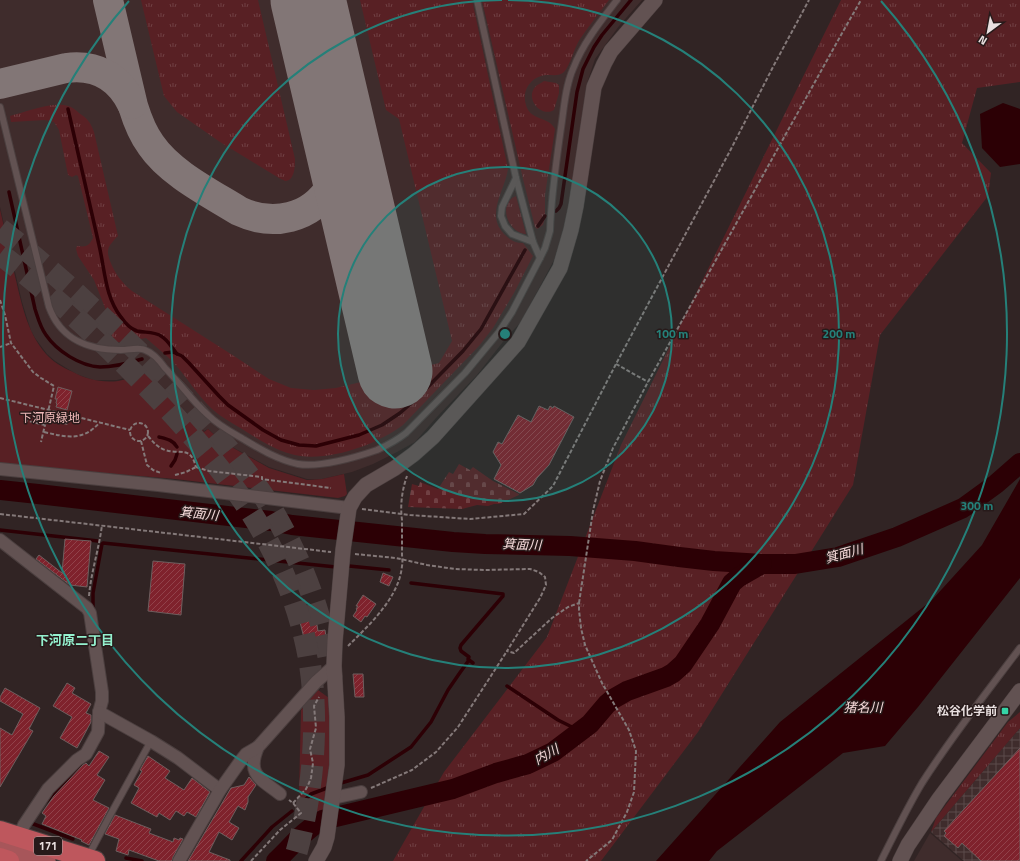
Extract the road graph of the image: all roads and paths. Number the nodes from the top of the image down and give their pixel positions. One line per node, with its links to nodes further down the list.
1 (476, 0): 7 (lane)
2 (617, 0): 9 (lane)
3 (654, 0): 33 (street)
4 (809, 0): 13 (path)
5 (862, 0): 14 (path)
6 (0, 107): 9 (lane)
7 (516, 178): 8 (lane); 8 (lane)
8 (533, 242): 9 (lane)
9 (540, 258)
10 (0, 300): 11 (path)
11 (11, 343): 12 (path); 16 (path)
12 (0, 347)
13 (616, 364): 14 (path); 35 (path)
14 (648, 382): 40 (path)
15 (0, 398): 16 (path)
16 (49, 410): 17 (path); 19 (path)
17 (46, 419): 20 (path); 21 (path)
18 (24, 420): 21 (path)
19 (100, 422): 22 (path); 23 (path)
20 (68, 424)
21 (45, 425): 23 (path)
22 (130, 430): 24 (path); 25 (path)
23 (44, 432): 26 (path)
24 (148, 436): 25 (path); 27 (path)
25 (141, 441): 29 (path)
26 (41, 442)
27 (196, 467): 30 (path); 32 (path)
28 (0, 469): 33 (street)
29 (163, 474)
30 (171, 475)
31 (407, 475): 35 (path)
32 (331, 488)
33 (349, 510): 35 (path); 38 (street)
34 (0, 514): 36 (path)
35 (401, 514): 39 (path)
36 (102, 525): 38 (path); 41 (path)
37 (0, 540): 41 (street)
38 (343, 552): 39 (path); 44 (street)
39 (402, 560): 43 (path); 44 (path)
40 (579, 604): 43 (path); 65 (path)
41 (90, 614): 47 (street)
42 (1020, 648): 66 (lane)
43 (507, 651): 51 (path)
44 (334, 663): 45 (street); 49 (street)
45 (335, 682): 53 (street); 54 (path)
46 (1020, 691): 67 (street)
47 (99, 712): 48 (street); 56 (street)
48 (151, 741): 50 (street); 58 (lane)
49 (258, 747): 50 (street); 52 (street)
50 (220, 790): 62 (street)
51 (361, 792): 53 (street)
52 (280, 794): 54 (path)
53 (332, 801): 64 (street)
54 (293, 803): 63 (path)
55 (0, 831): 56 (highway, 171)
56 (19, 836): 58 (highway, 171)
57 (0, 845): 61 (main road)
58 (94, 855)
59 (0, 858): 60 (highway)
60 (9, 861)
61 (46, 861)
62 (179, 861)
63 (251, 861)
64 (316, 861)
65 (586, 861)
66 (881, 861)
67 (900, 861)

